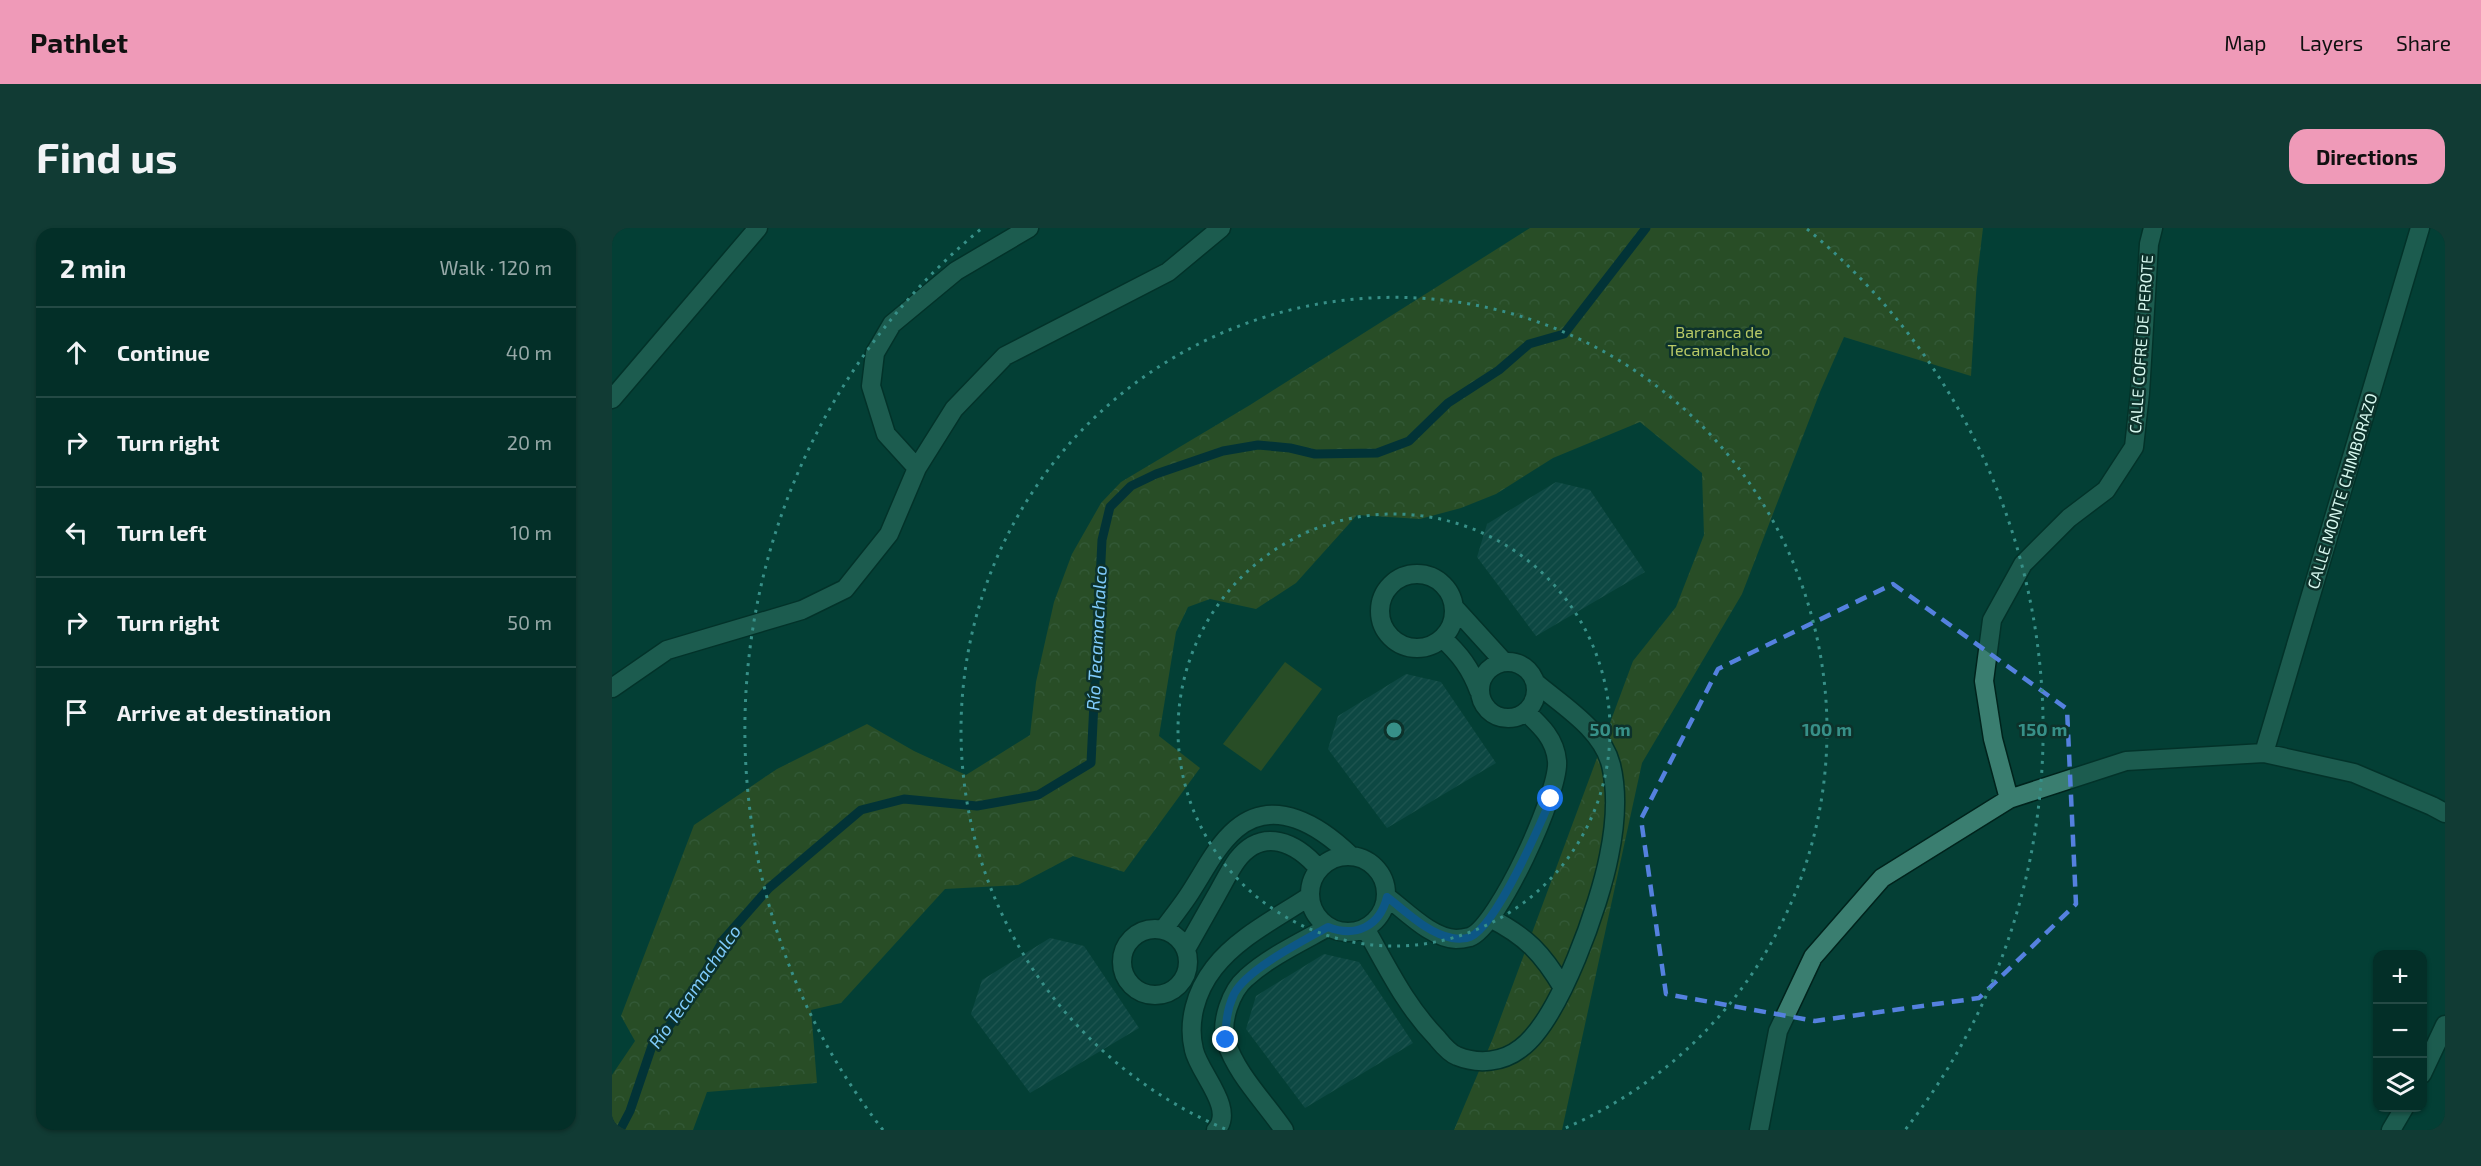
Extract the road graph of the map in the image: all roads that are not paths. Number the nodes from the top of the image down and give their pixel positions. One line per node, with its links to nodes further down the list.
1 (758, 228): 6 (street)
2 (1029, 228): 7 (street)
3 (1221, 228): 7 (street)
4 (2153, 228): 16 (street, CALLE COFRE DE PEROTE)
5 (2420, 228): 15 (street, CALLE MONTE CHIMBORAZO)
6 (612, 399)
7 (917, 468): 12 (street)
8 (1454, 607): 9 (street); 9 (street); 10 (street)
9 (1442, 638): 13 (street)
10 (1504, 662): 11 (street); 13 (street)
11 (1536, 683): 14 (street); 27 (street)
12 (612, 688)
13 (1479, 691): 14 (street)
14 (1526, 712): 22 (street)
15 (2264, 753): 16 (street); 17 (street)
16 (2009, 799): 33 (street)
17 (2445, 813)
18 (1350, 855): 19 (street); 21 (street); 25 (street)
19 (1319, 869): 20 (street); 26 (street)
20 (1310, 896): 23 (street); 31 (street)
21 (1387, 897): 22 (street); 24 (street)
22 (1490, 918): 27 (street)
23 (1328, 927): 24 (street); 32 (street)
24 (1365, 928): 27 (street)
25 (1162, 930): 26 (street); 26 (street)
26 (1186, 949)
27 (1563, 988)
28 (2445, 1025): 29 (street)
29 (2427, 1063)
30 (2401, 1112): 34 (street)
31 (1216, 1130)
32 (1284, 1130)
33 (1759, 1130)
34 (2391, 1130)

